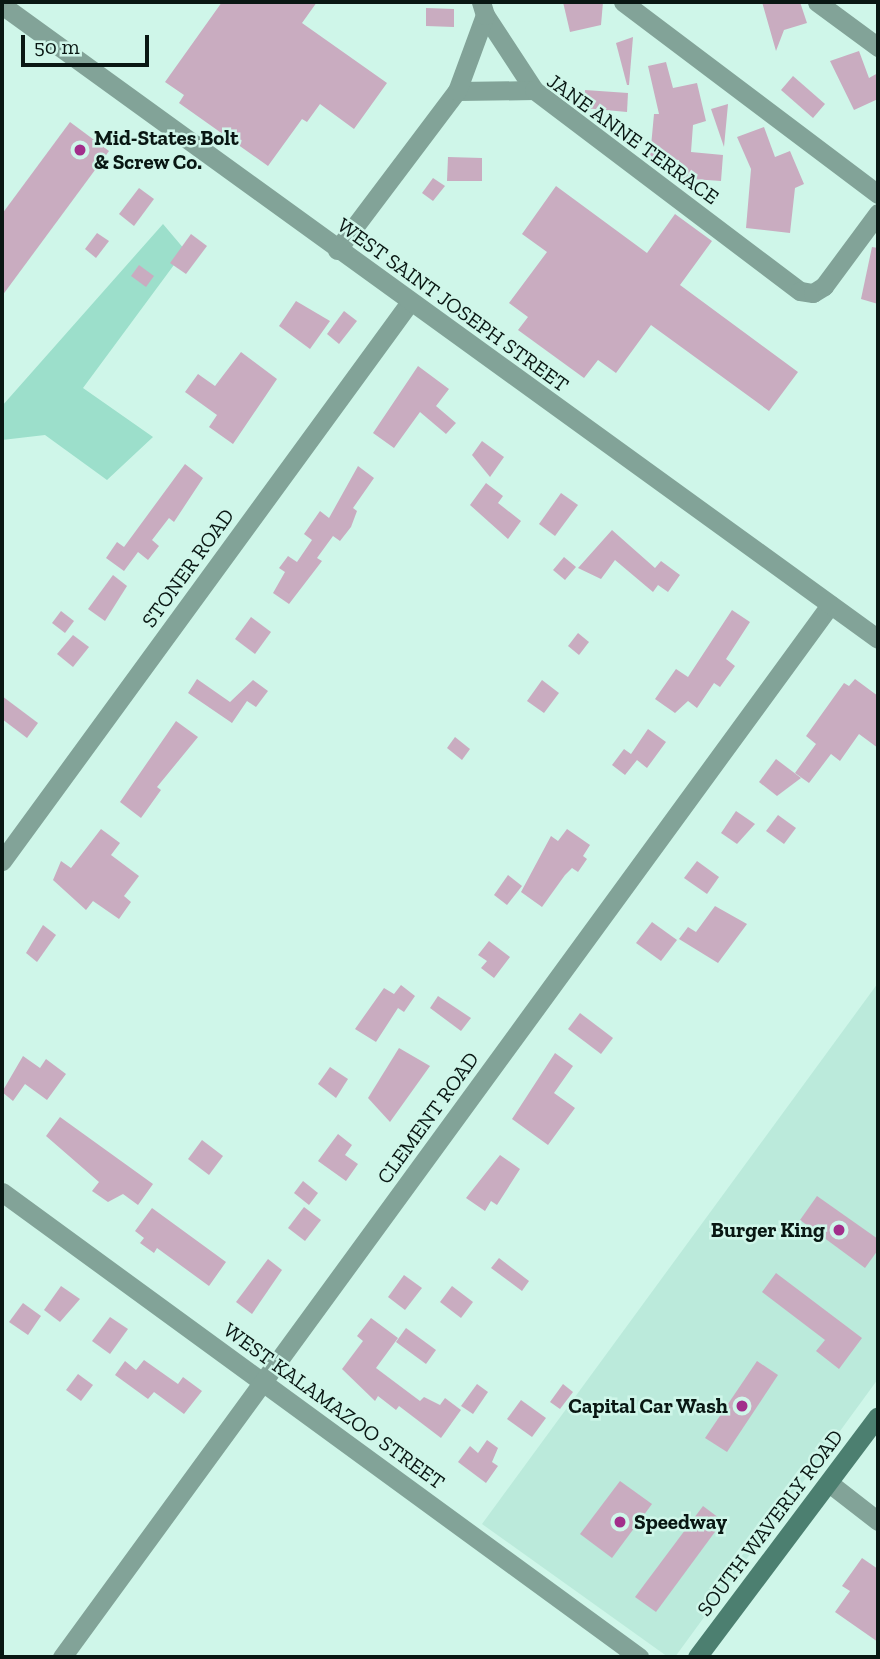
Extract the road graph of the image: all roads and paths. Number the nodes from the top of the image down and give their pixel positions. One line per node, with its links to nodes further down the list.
1 (623, 2): 8 (street)
2 (817, 2): 5 (street)
3 (2, 5): 10 (street, WEST SAINT JOSEPH STREET)
4 (483, 8): 6 (street); 7 (street)
5 (878, 47)
6 (534, 90): 7 (street, JANE ANNE TERRACE); 9 (street, JANE ANNE TERRACE)
7 (457, 91): 10 (street)
8 (878, 194)
9 (878, 213)
10 (337, 250): 11 (street, WEST SAINT JOSEPH STREET)
11 (410, 302): 12 (street, WEST SAINT JOSEPH STREET); 14 (street, STONER ROAD)
12 (830, 605): 13 (street, WEST SAINT JOSEPH STREET); 16 (street, CLEMENT ROAD)
13 (878, 639)
14 (2, 861)
15 (2, 1192): 16 (street, WEST KALAMAZOO STREET)
16 (262, 1383): 20 (street, CLEMENT ROAD); 21 (street, WEST KALAMAZOO STREET)
17 (878, 1416): 18 (main road, SOUTH WAVERLY ROAD)
18 (829, 1483): 19 (street); 22 (main road, SOUTH WAVERLY ROAD)
19 (878, 1521)
20 (62, 1657)
21 (639, 1657)
22 (697, 1657)

